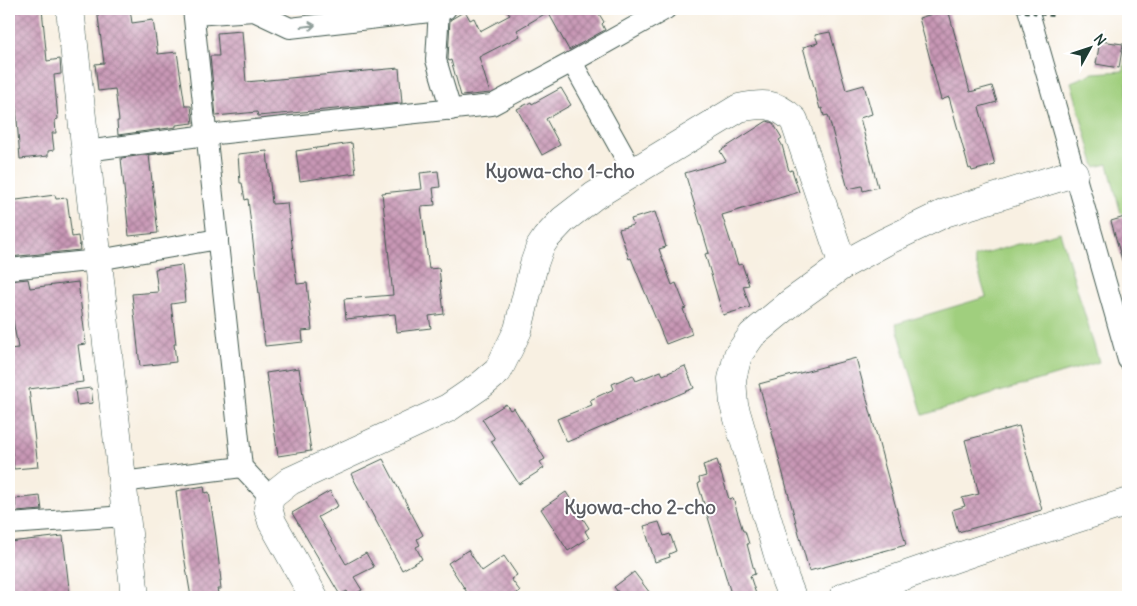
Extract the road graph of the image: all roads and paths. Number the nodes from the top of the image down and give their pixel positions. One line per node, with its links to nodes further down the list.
1 (70, 9): 11 (street)
2 (666, 9): 8 (street)
3 (1009, 9): 7 (path, bridge)
4 (1028, 9): 13 (street)
5 (442, 10): 6 (street, one-way to 5); 9 (street)
6 (194, 12): 10 (street)
7 (1055, 16)
8 (572, 62): 9 (street); 12 (street)
9 (451, 110): 10 (street)
10 (207, 136): 11 (street); 14 (street)
11 (86, 151): 15 (street)
12 (632, 172): 16 (street); 21 (street)
13 (1074, 173): 16 (street); 18 (street)
14 (218, 238): 15 (street); 19 (street)
15 (98, 260): 17 (street); 20 (street)
16 (844, 265): 27 (street)
17 (9, 269)
18 (1128, 360)
19 (242, 467): 20 (street); 21 (street)
20 (122, 482): 23 (street)
21 (270, 497): 26 (street)
22 (1128, 502): 28 (street)
23 (126, 516): 24 (street); 25 (street)
24 (9, 524)
25 (135, 597)
26 (314, 597)
27 (792, 597)
28 (843, 597)

